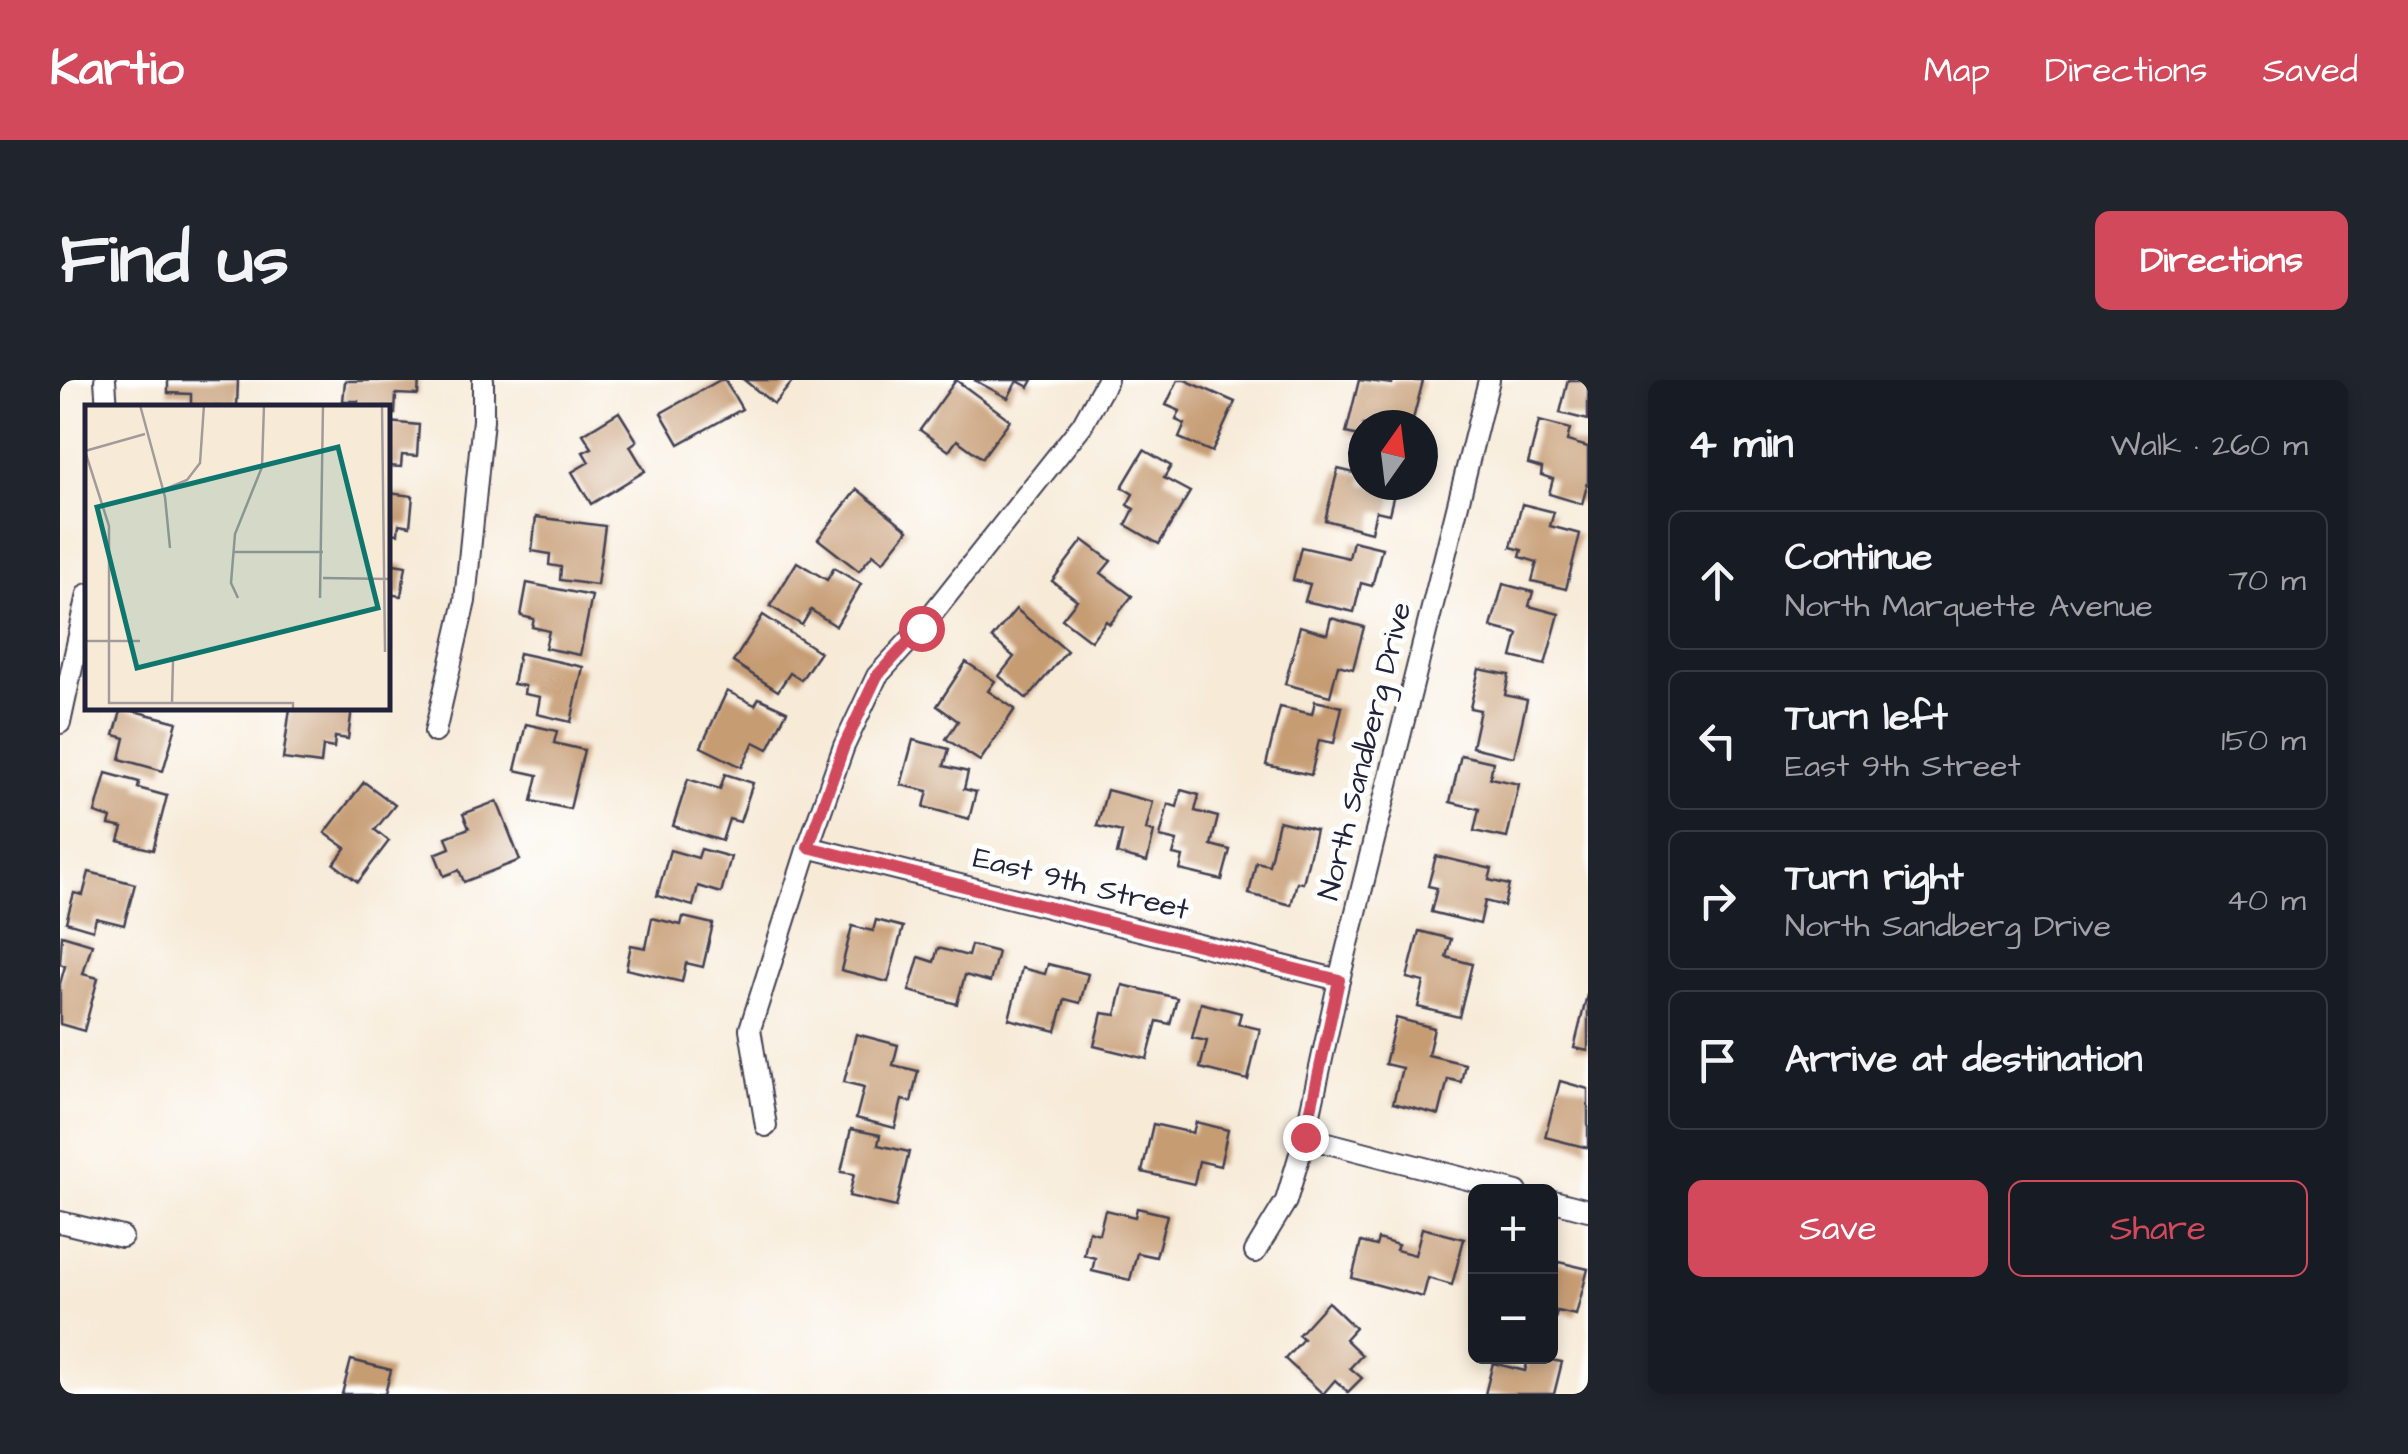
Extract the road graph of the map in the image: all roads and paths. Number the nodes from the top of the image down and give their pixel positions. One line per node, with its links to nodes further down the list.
1 (105, 380): 5 (street)
2 (484, 380): 8 (street)
3 (1107, 380): 9 (street)
4 (1489, 380): 10 (street, North Sandberg Drive)
5 (107, 405)
6 (85, 608): 7 (street)
7 (60, 724)
8 (436, 732)
9 (808, 847): 10 (street, East 9th Street); 11 (street)
10 (1339, 980): 12 (street, North Sandberg Drive)
11 (766, 1126)
12 (1305, 1137): 13 (street); 18 (street, North Sandberg Drive)
13 (1486, 1184)
14 (1558, 1202): 15 (street)
15 (1588, 1210)
16 (60, 1222): 17 (street)
17 (122, 1237)
18 (1255, 1252)

